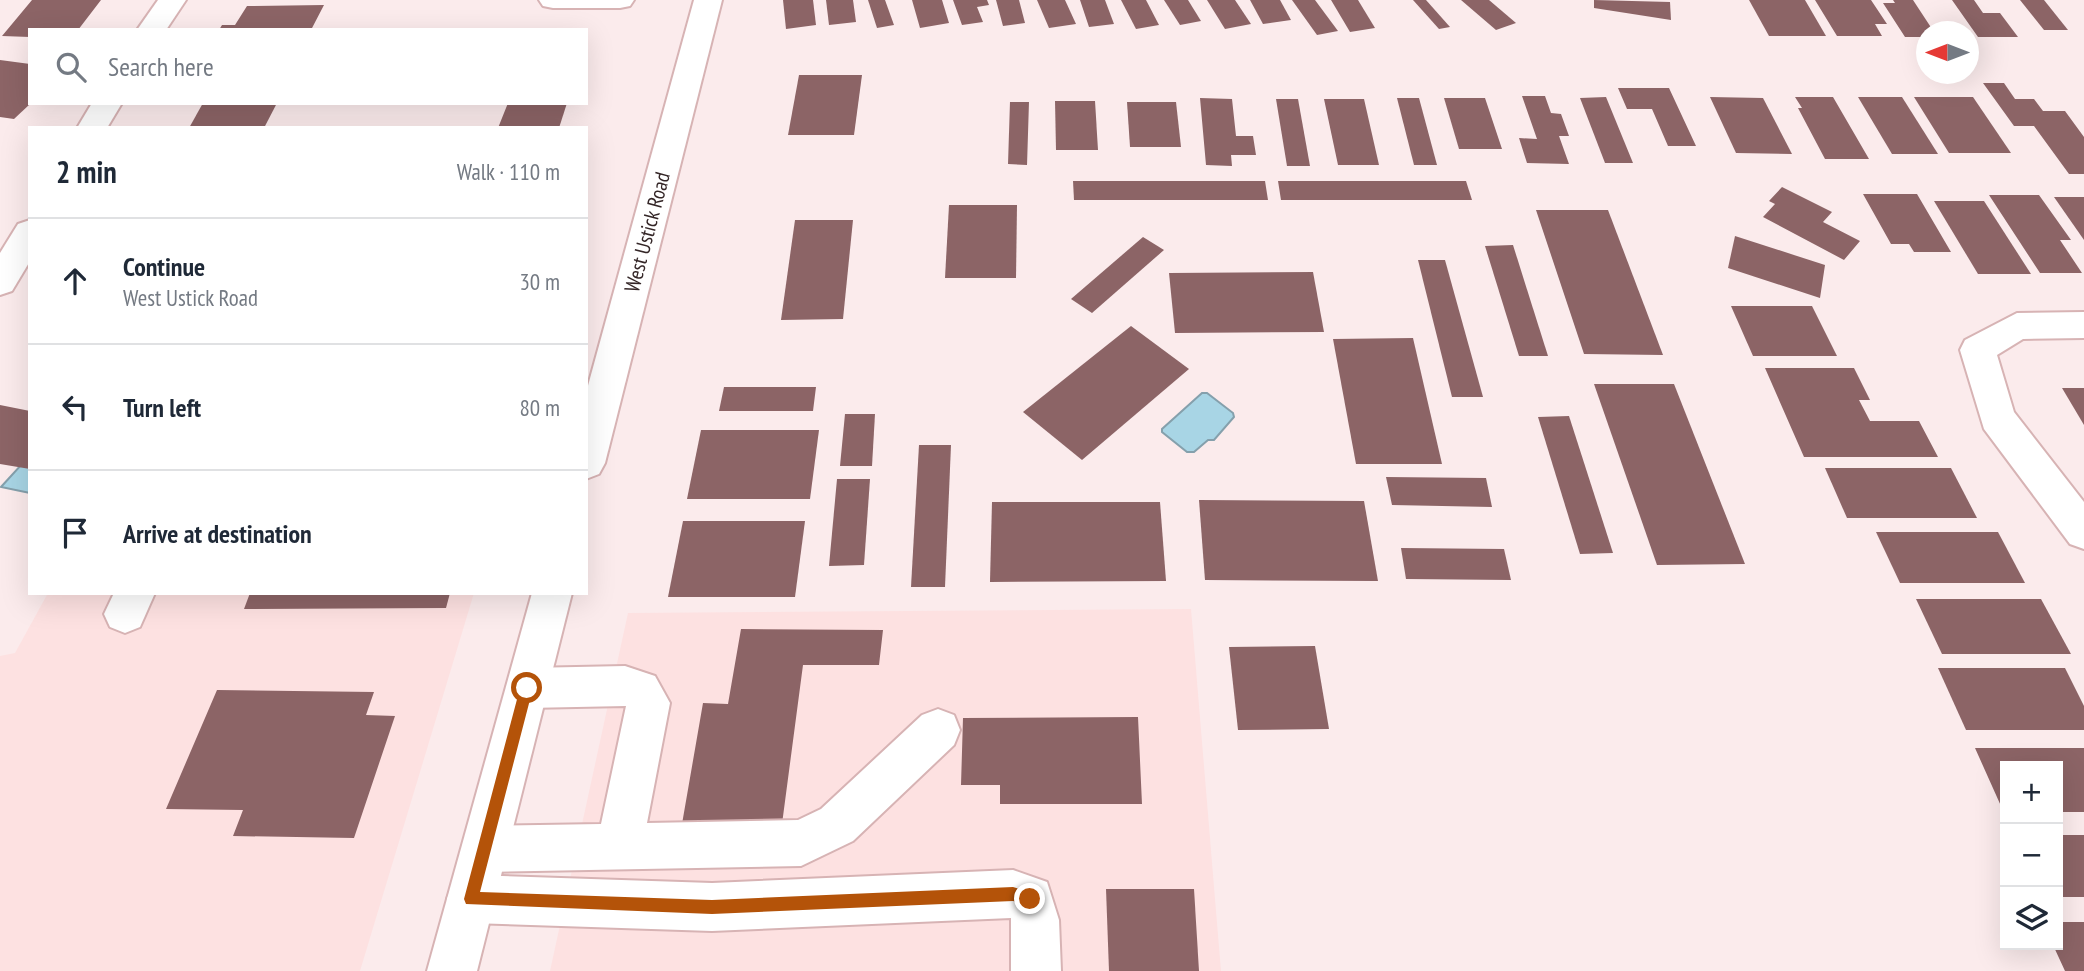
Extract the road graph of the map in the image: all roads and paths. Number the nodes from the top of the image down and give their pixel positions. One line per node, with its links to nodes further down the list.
1 (172, 0): 5 (main road)
2 (553, 0): 3 (main road)
3 (620, 0)
4 (708, 0): 11 (main road, West Ustick Road)
5 (152, 28)
6 (106, 105): 7 (main road)
7 (93, 126)
8 (28, 235): 9 (main road)
9 (0, 282)
10 (2084, 326): 13 (main road)
11 (595, 394): 12 (main road, West Ustick Road)
12 (588, 448)
13 (2084, 531)
14 (551, 595): 15 (main road)
15 (527, 688): 17 (main road); 18 (main road)
16 (938, 730): 17 (main road)
17 (619, 847): 18 (main road)
18 (485, 849): 19 (main road)
19 (471, 899): 20 (main road); 21 (main road)
20 (452, 971)
21 (1036, 971)

